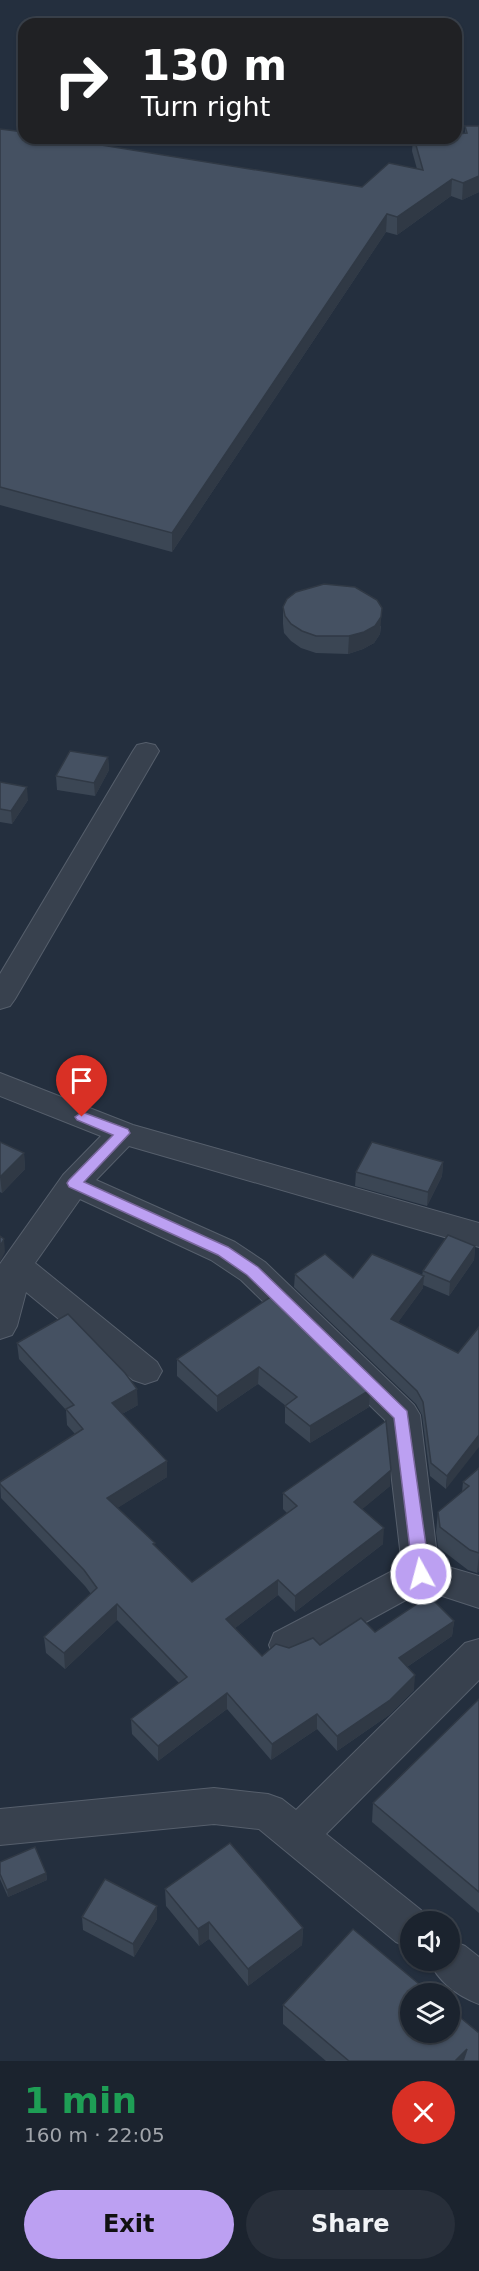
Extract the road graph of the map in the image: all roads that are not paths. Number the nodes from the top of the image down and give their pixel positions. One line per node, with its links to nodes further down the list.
1 (146, 751): 2 (street)
2 (4, 983)
3 (0, 1084): 4 (street)
4 (123, 1133): 5 (street); 6 (street)
5 (74, 1183): 7 (street); 10 (street)
6 (479, 1236)
7 (16, 1265): 8 (street); 9 (street)
8 (2, 1315)
9 (145, 1371)
10 (421, 1574): 11 (street); 12 (street)
11 (479, 1592)
12 (288, 1646)
13 (479, 1655): 15 (street)
14 (0, 1827): 15 (street)
15 (297, 1836): 16 (street)
16 (400, 1919)
17 (460, 1968): 18 (street)
18 (479, 1984)

